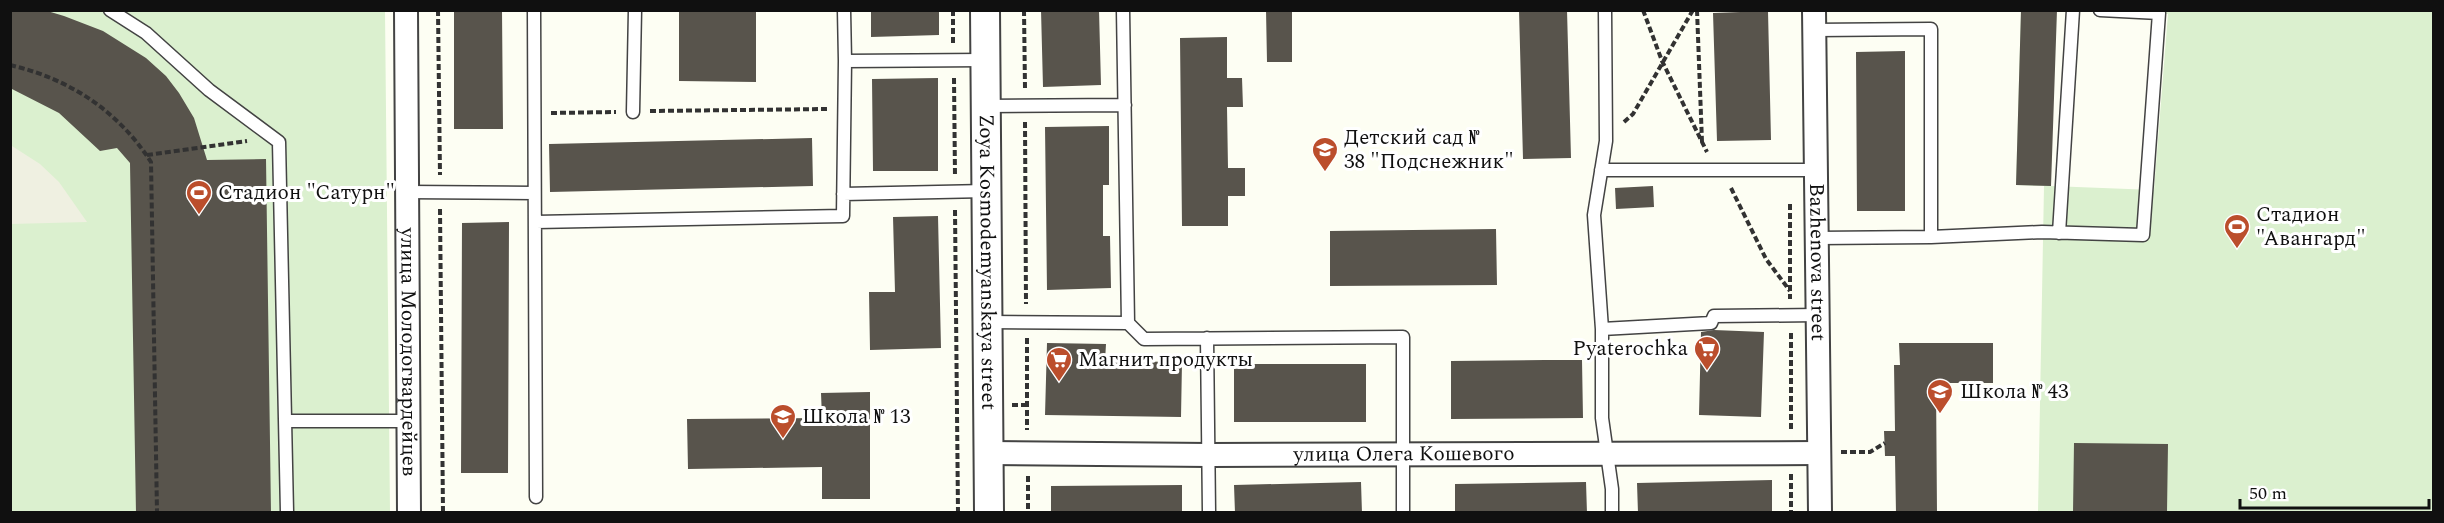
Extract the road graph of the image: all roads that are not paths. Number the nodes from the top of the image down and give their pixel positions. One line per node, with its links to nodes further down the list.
1 (110, 10): 32 (lane)
2 (406, 10): 20 (street, улица Молодогвардейцев)
3 (534, 10): 21 (lane)
4 (635, 10): 16 (lane)
5 (843, 10): 13 (lane)
6 (985, 10): 12 (street, Zoya Kosmodemyanskaya street)
7 (1123, 10): 14 (lane)
8 (1605, 10): 17 (lane)
9 (2073, 10): 24 (lane)
10 (2100, 10): 24 (lane)
11 (1814, 20): 18 (street, Bazhenova street); 25 (lane)
12 (985, 60): 13 (lane); 15 (street, Zoya Kosmodemyanskaya street)
13 (845, 61): 22 (lane)
14 (1125, 105): 15 (lane); 29 (lane)
15 (986, 106): 19 (street, Zoya Kosmodemyanskaya street)
16 (633, 112)
17 (1601, 170): 18 (lane); 30 (lane)
18 (1816, 170): 26 (street, Bazhenova street)
19 (986, 191): 22 (lane); 28 (street, Zoya Kosmodemyanskaya street)
20 (407, 192): 21 (lane); 33 (street, улица Молодогвардейцев)
21 (534, 193): 23 (lane)
22 (843, 194): 23 (lane)
23 (536, 222): 39 (lane)
24 (2059, 233): 25 (lane)
25 (1932, 237): 26 (lane)
26 (1817, 238): 27 (street, Bazhenova street)
27 (1818, 315): 30 (lane); 34 (street, Bazhenova street)
28 (987, 322): 29 (lane); 35 (street, Zoya Kosmodemyanskaya street)
29 (1128, 323): 31 (lane)
30 (1602, 329): 36 (lane)
31 (1208, 338): 37 (lane); 38 (lane)
32 (286, 421): 33 (lane); 40 (lane)
33 (409, 422): 41 (street, улица Молодогвардейцев)
34 (1827, 452): 36 (street, улица Олега Кошевого); 46 (street, Bazhenova street)
35 (988, 453): 38 (street, улица Олега Кошевого); 42 (street, Zoya Kosmodemyanskaya street)
36 (1607, 453): 37 (street, улица Олега Кошевого); 45 (lane)
37 (1403, 454): 38 (street, улица Олега Кошевого); 44 (lane)
38 (1209, 455): 43 (lane)
39 (536, 497)
40 (287, 513)
41 (409, 513)
42 (989, 513)
43 (1209, 513)
44 (1403, 513)
45 (1612, 513)
46 (1820, 513)

